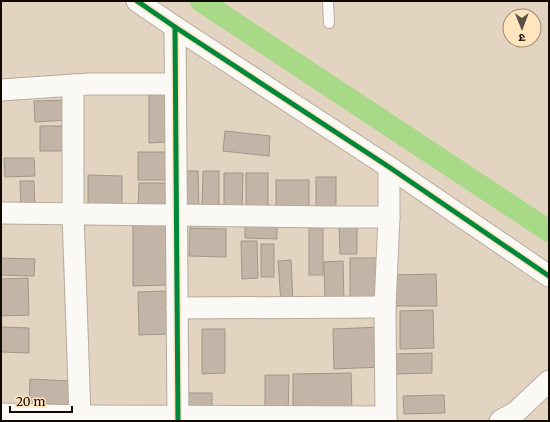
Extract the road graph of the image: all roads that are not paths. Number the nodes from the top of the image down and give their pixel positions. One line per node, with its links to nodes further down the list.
1 (137, 1): 4 (street)
2 (328, 1): 3 (lane)
3 (329, 23)
4 (174, 27): 5 (street); 8 (street)
5 (175, 84): 6 (street); 11 (street)
6 (73, 85): 7 (street); 10 (street)
7 (1, 90)
8 (389, 167): 12 (street); 13 (street)
9 (1, 213): 10 (street)
10 (73, 214): 11 (street); 18 (street)
11 (176, 215): 12 (street); 14 (street)
12 (389, 217): 15 (street)
13 (549, 276)
14 (177, 308): 15 (street); 19 (street)
15 (385, 308): 20 (street)
16 (549, 381): 21 (street)
17 (1, 414): 18 (street)
18 (80, 416): 19 (street)
19 (178, 419): 20 (street)
20 (386, 419)
21 (500, 421)

